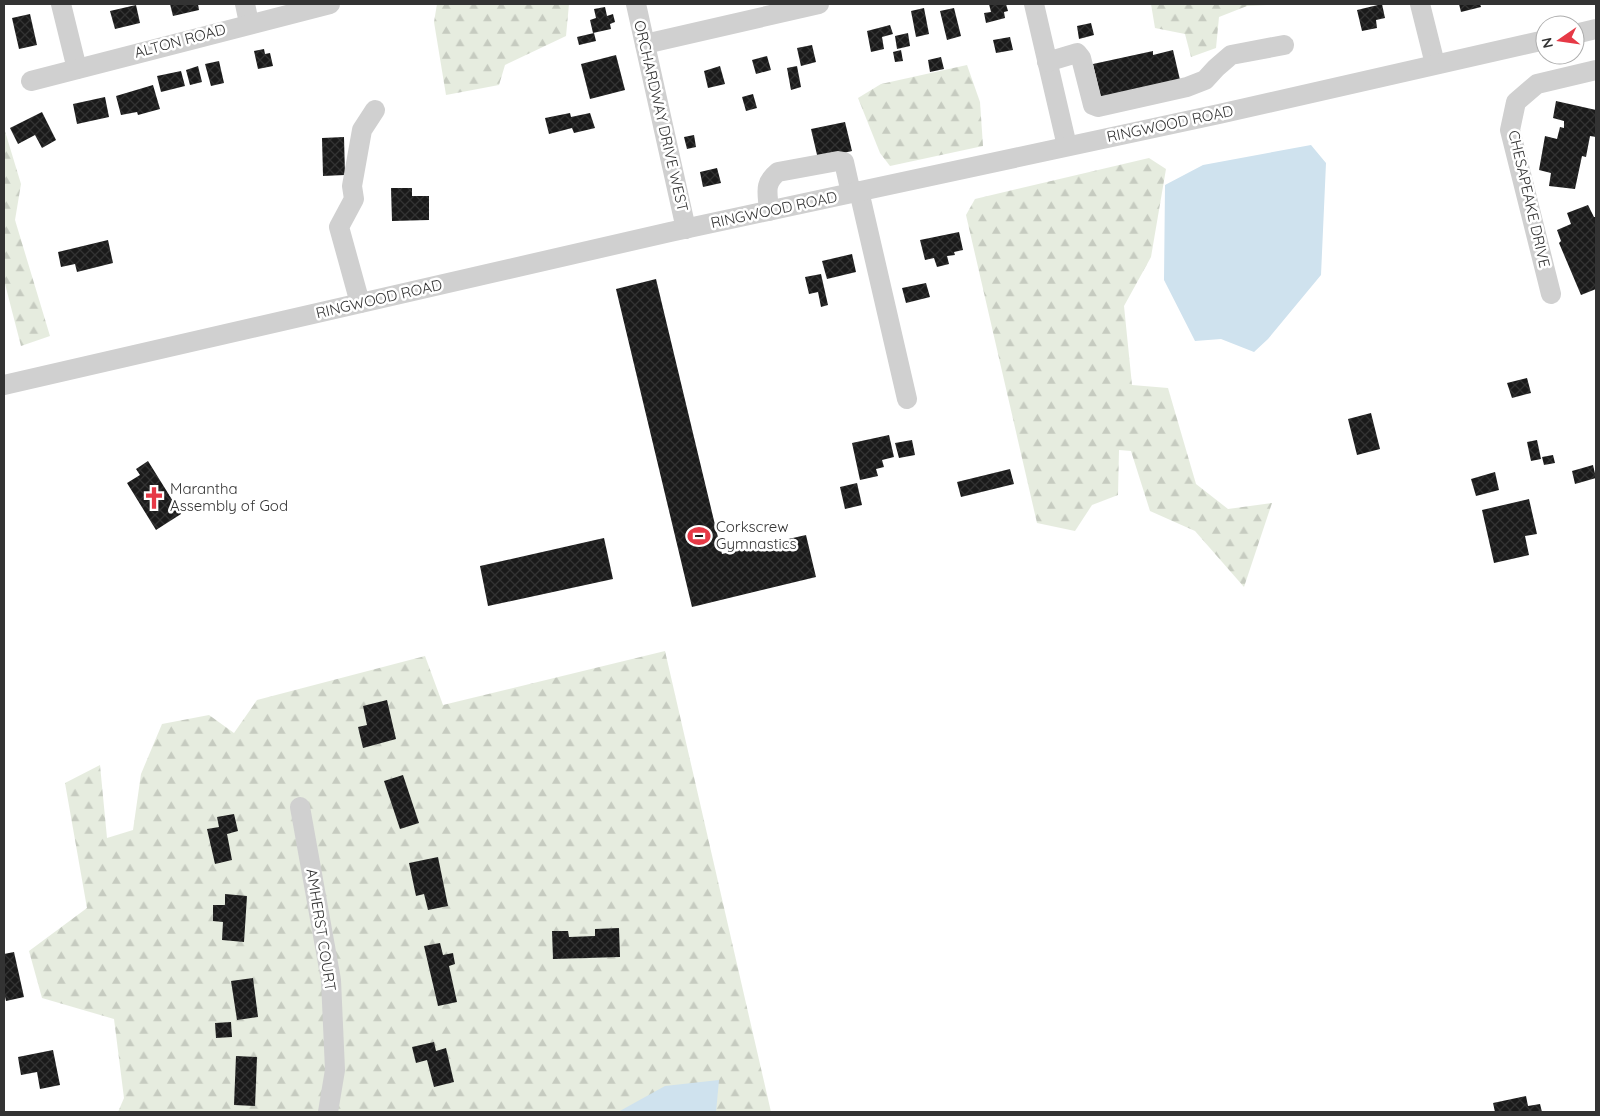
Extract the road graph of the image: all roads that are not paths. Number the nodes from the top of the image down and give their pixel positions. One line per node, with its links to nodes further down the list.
1 (61, 4): 14 (street)
2 (245, 4): 8 (street)
3 (330, 4): 8 (street, ALTON ROAD)
4 (636, 4): 10 (street, ORCHARDWAY DRIVE WEST)
5 (819, 4): 10 (street)
6 (1034, 4): 12 (street)
7 (1420, 4): 13 (street)
8 (249, 23): 14 (street, ALTON ROAD)
9 (1535, 42): 13 (street, RINGWOOD ROAD)
10 (645, 44): 23 (street, ORCHARDWAY DRIVE WEST)
11 (1284, 45): 17 (street)
12 (1047, 62): 17 (street); 20 (street)
13 (1435, 64): 19 (street, RINGWOOD ROAD)
14 (77, 69): 16 (street, ALTON ROAD)
15 (1596, 70): 24 (street, CHESAPEAKE DRIVE)
16 (31, 81)
17 (1168, 92): 19 (street)
18 (375, 110): 25 (street)
19 (1176, 123): 20 (street, RINGWOOD ROAD)
20 (1068, 146): 21 (street, RINGWOOD ROAD)
21 (855, 192): 22 (street, RINGWOOD ROAD); 22 (street); 27 (street)
22 (769, 211): 23 (street, RINGWOOD ROAD)
23 (686, 228): 25 (street, RINGWOOD ROAD)
24 (1551, 294)
25 (360, 304): 26 (street, RINGWOOD ROAD)
26 (4, 385)
27 (907, 399)
28 (300, 807): 29 (street, AMHERST COURT)
29 (328, 1112)

